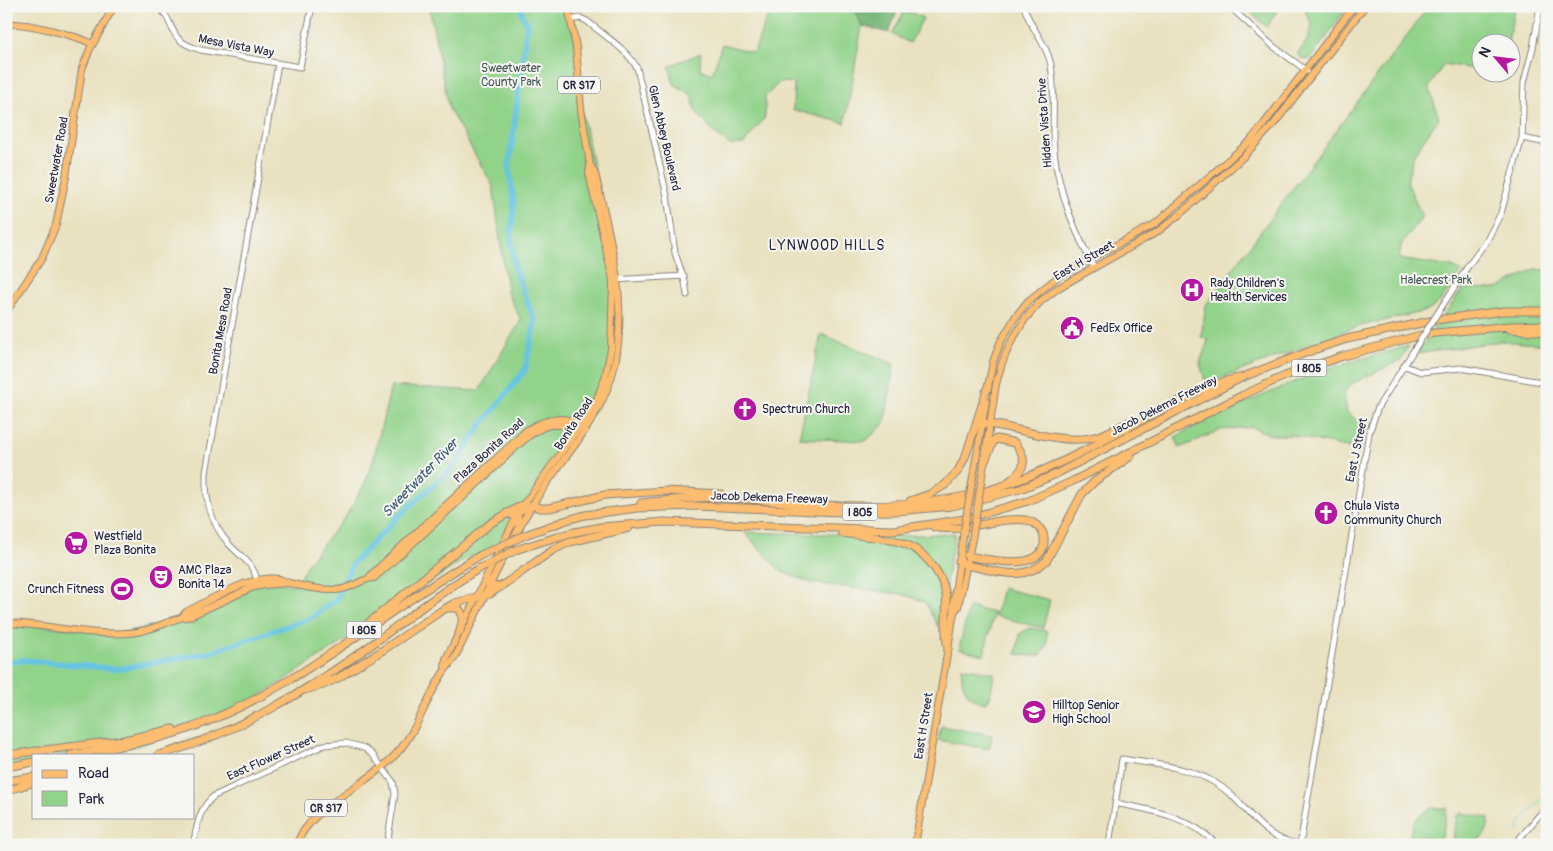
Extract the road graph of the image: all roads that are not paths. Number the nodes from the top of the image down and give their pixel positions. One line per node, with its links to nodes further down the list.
1 (114, 6): 12 (main road, Sweetwater Road)
2 (159, 6): 13 (street, Mesa Vista Way)
3 (312, 6): 13 (street, Mesa Vista Way)
4 (568, 6): 10 (main road, Bonita Road / CR S17)
5 (1024, 6): 18 (street, Hidden Vista Drive)
6 (1229, 6): 14 (street)
7 (1354, 6): 14 (main road, East H Street)
8 (1365, 6): 15 (main road, East H Street)
9 (1539, 6): 16 (street, East J Street)
10 (572, 20): 20 (street, Glen Abbey Boulevard); 21 (main road, Bonita Road / CR S17)
11 (7, 23): 12 (main road)
12 (93, 44): 24 (main road, Sweetwater Road)
13 (278, 64): 51 (street, Bonita Mesa Road)
14 (1306, 70): 15 (street); 18 (main road, East H Street)
15 (1312, 75): 19 (main road, East H Street)
16 (1522, 138): 17 (street); 28 (street, East J Street, bridge)
17 (1547, 142)
18 (1090, 259): 19 (street, Hidden Vista Drive); 31 (main road, East H Street)
19 (1094, 267): 33 (main road, East H Street)
20 (684, 276): 21 (street); 22 (street, Glen Abbey Boulevard)
21 (616, 280): 34 (main road, Bonita Road / CR S17)
22 (687, 295)
23 (1547, 311): 29 (highway, Jacob Dekema Freeway / I 805)
24 (6, 312)
25 (1547, 325): 26 (highway, Jacob Dekema Freeway / I 805)
26 (1500, 327): 27 (highway); 35 (highway, Jacob Dekema Freeway / I 805)
27 (1547, 332)
28 (1404, 366): 30 (street); 76 (street, East J Street)
29 (1243, 377): 32 (highway); 43 (highway, Jacob Dekema Freeway / I 805)
30 (1547, 383)
31 (988, 386): 33 (main road, East H Street); 40 (highway)
32 (1148, 416): 33 (highway); 37 (highway)
33 (986, 424): 36 (main road, East H Street); 49 (main road, East H Street, bridge)
34 (582, 427): 39 (main road, Bonita Road / CR S17); 41 (main road, Bonita Road / CR S17); 51 (main road, Plaza Bonita Road)
35 (1159, 438): 45 (highway, Jacob Dekema Freeway / I 805); 49 (highway)
36 (984, 463): 37 (highway); 48 (main road, East H Street, bridge)
37 (982, 492): 40 (highway)
38 (750, 500): 39 (highway); 40 (highway); 43 (highway)
39 (532, 506): 41 (highway); 46 (main road, Bonita Road / CR S17)
40 (870, 506)
41 (520, 510): 42 (highway); 42 (highway); 46 (highway); 50 (main road, Bonita Road / CR S17)
42 (507, 513): 59 (highway)
43 (585, 515): 59 (highway, Jacob Dekema Freeway / I 805, bridge)
44 (664, 522): 47 (highway, Jacob Dekema Freeway / I 805); 53 (highway); 62 (highway, Jacob Dekema Freeway / I 805, bridge)
45 (930, 526): 47 (highway, Jacob Dekema Freeway / I 805); 48 (highway)
46 (519, 528): 52 (main road, Bonita Road / CR S17)
47 (808, 528): 60 (highway)
48 (967, 556): 49 (main road, East H Street)
49 (962, 563): 60 (main road, East H Street)
50 (486, 577): 52 (highway); 55 (main road, Bonita Road / CR S17)
51 (257, 583): 57 (main road, Plaza Bonita Road)
52 (490, 586): 53 (highway); 54 (main road, Bonita Road / CR S17)
53 (501, 587): 54 (highway)
54 (485, 596): 55 (highway); 61 (main road, Bonita Road / CR S17)
55 (475, 599): 56 (highway); 58 (main road, Bonita Road / CR S17)
56 (446, 608): 58 (highway); 62 (highway)
57 (6, 623)
58 (460, 631): 61 (main road, Bonita Road / CR S17)
59 (337, 648): 63 (highway, Jacob Dekema Freeway / I 805)
60 (948, 649): 80 (main road, East H Street)
61 (444, 669): 69 (main road, Bonita Road / CR S17)
62 (304, 690): 65 (highway, Jacob Dekema Freeway / I 805)
63 (212, 720): 64 (highway, Jacob Dekema Freeway / I 805); 66 (highway)
64 (77, 754)
65 (161, 754)
66 (6, 756)
67 (32, 762): 68 (highway)
68 (6, 767)
69 (383, 767): 77 (street, East Flower Street); 78 (main road, CR S17); 79 (street)
70 (32, 778): 71 (highway)
71 (6, 782)
72 (32, 783): 73 (highway)
73 (6, 791)
74 (1115, 803): 76 (street); 81 (street); 82 (street)
75 (1547, 806): 83 (street)
76 (1300, 844)
77 (193, 845)
78 (296, 845)
79 (387, 845)
80 (915, 845)
81 (1109, 845)
82 (1217, 845)
83 (1514, 845)

